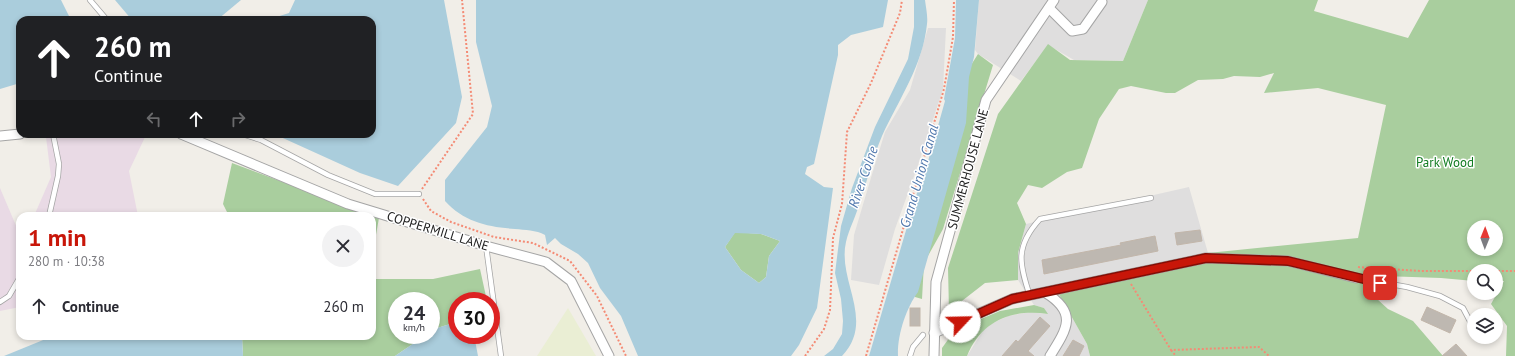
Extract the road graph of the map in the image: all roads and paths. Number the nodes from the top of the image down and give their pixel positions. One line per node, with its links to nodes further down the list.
1 (90, 0): 7 (lane)
2 (462, 0): 13 (path)
3 (902, 0): 32 (path)
4 (954, 0): 33 (path)
5 (1102, 2): 6 (street)
6 (1051, 4): 27 (street, SUMMERHOUSE LANE)
7 (104, 16)
8 (16, 134): 9 (street)
9 (0, 136)
10 (54, 138): 15 (lane)
11 (191, 138): 16 (street, COPPERMILL LANE)
12 (255, 138): 13 (lane)
13 (419, 194)
14 (1151, 198): 24 (lane)
15 (50, 212)
16 (374, 212)
17 (376, 213): 18 (street, COPPERMILL LANE)
18 (486, 246): 30 (lane); 31 (street, COPPERMILL LANE)
19 (1515, 270): 21 (path)
20 (1126, 276): 21 (street); 23 (street); 29 (path)
21 (1356, 278): 26 (lane)
22 (16, 284): 25 (lane)
23 (1046, 293): 24 (street); 36 (street)
24 (1030, 296): 27 (street)
25 (0, 302)
26 (1467, 316)
27 (934, 334): 35 (street, SUMMERHOUSE LANE)
28 (923, 335): 34 (lane)
29 (1171, 350): 37 (path); 38 (path)
30 (501, 356)
31 (609, 356)
32 (805, 356)
33 (866, 356)
34 (910, 356)
35 (934, 356)
36 (1050, 356)
37 (1176, 356)
38 (1269, 356)

